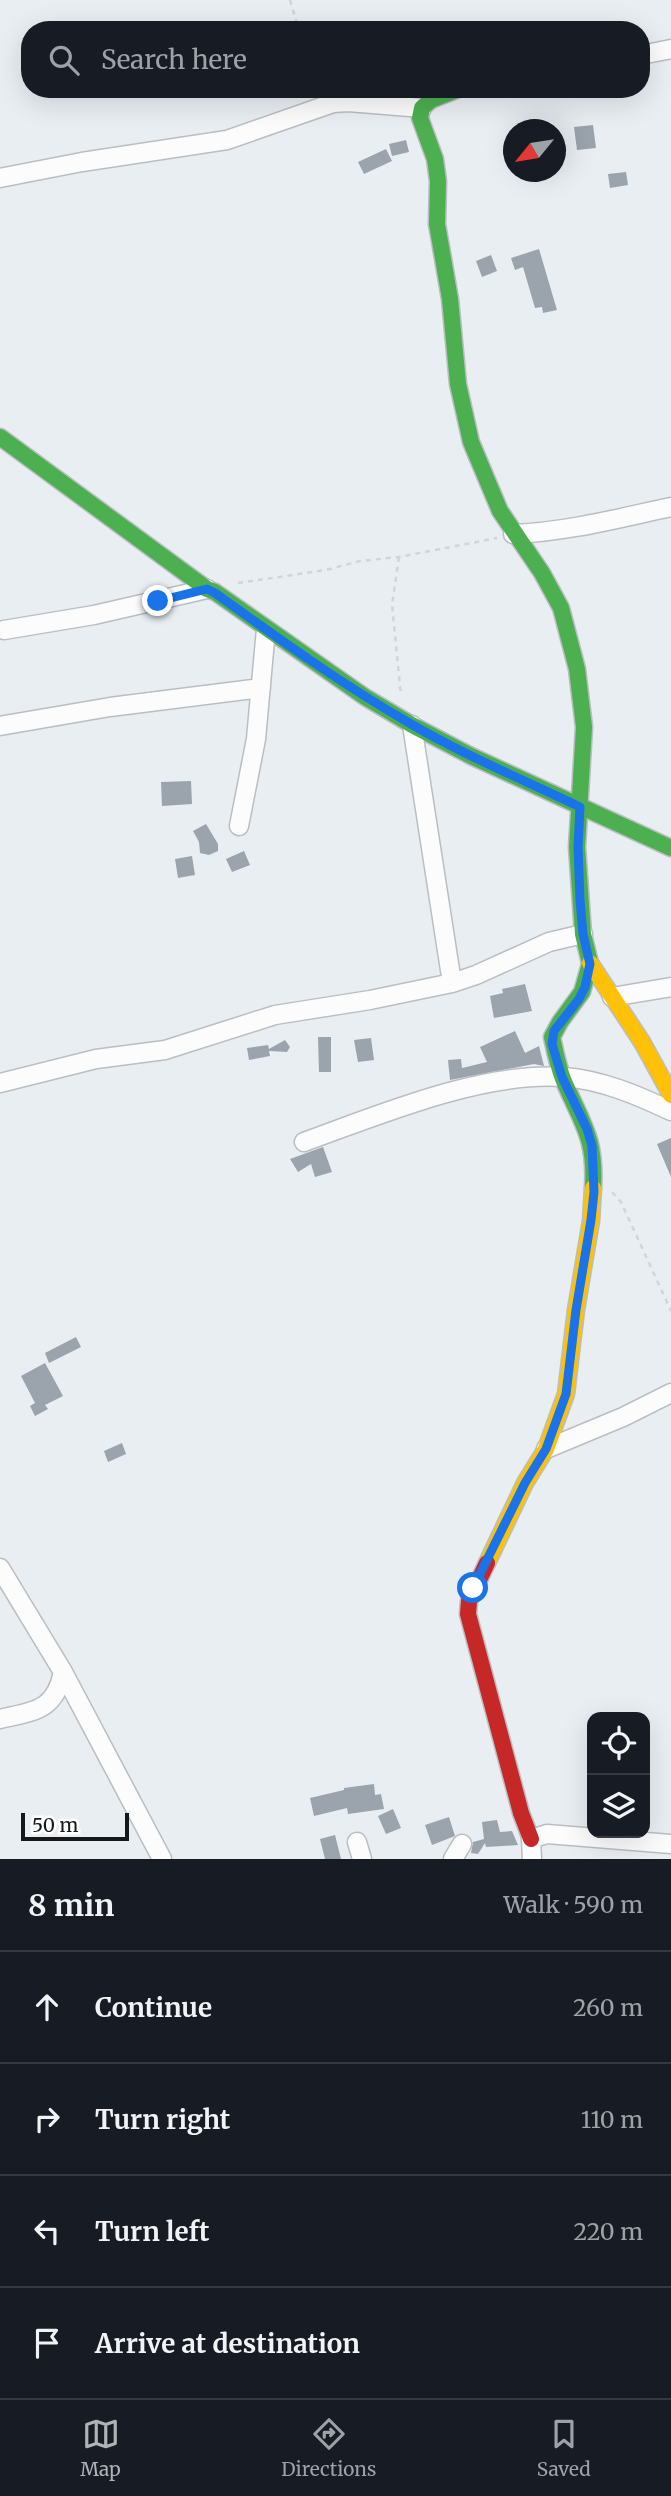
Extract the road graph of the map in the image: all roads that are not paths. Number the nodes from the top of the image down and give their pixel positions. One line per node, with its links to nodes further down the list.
1 (671, 49): 2 (street)
2 (650, 53)
3 (436, 98): 4 (street)
4 (422, 108): 5 (street); 8 (street)
5 (0, 178)
6 (0, 437): 9 (street)
7 (671, 507): 8 (street)
8 (513, 534): 15 (street)
9 (211, 591): 10 (street); 11 (street)
10 (266, 629): 12 (street); 13 (street)
11 (4, 630)
12 (261, 688): 14 (street); 16 (street)
13 (408, 722): 15 (street); 20 (street)
14 (0, 726)
15 (580, 807): 17 (street); 18 (street)
16 (239, 826)
17 (671, 848)
18 (583, 934): 19 (street); 20 (street)
19 (590, 964): 22 (street); 23 (street)
20 (452, 983): 24 (street)
21 (671, 987): 22 (street)
22 (612, 997): 25 (street)
23 (562, 1077): 26 (street); 27 (street); 29 (street)
24 (0, 1083)
25 (671, 1096)
26 (671, 1111)
27 (304, 1142)
28 (671, 1393): 29 (street)
29 (546, 1449): 33 (street)
30 (0, 1568): 31 (street)
31 (63, 1672): 32 (street); 35 (street)
32 (0, 1719)
33 (531, 1839): 34 (street); 36 (street)
34 (671, 1844)
35 (162, 1859)
36 (531, 1859)

